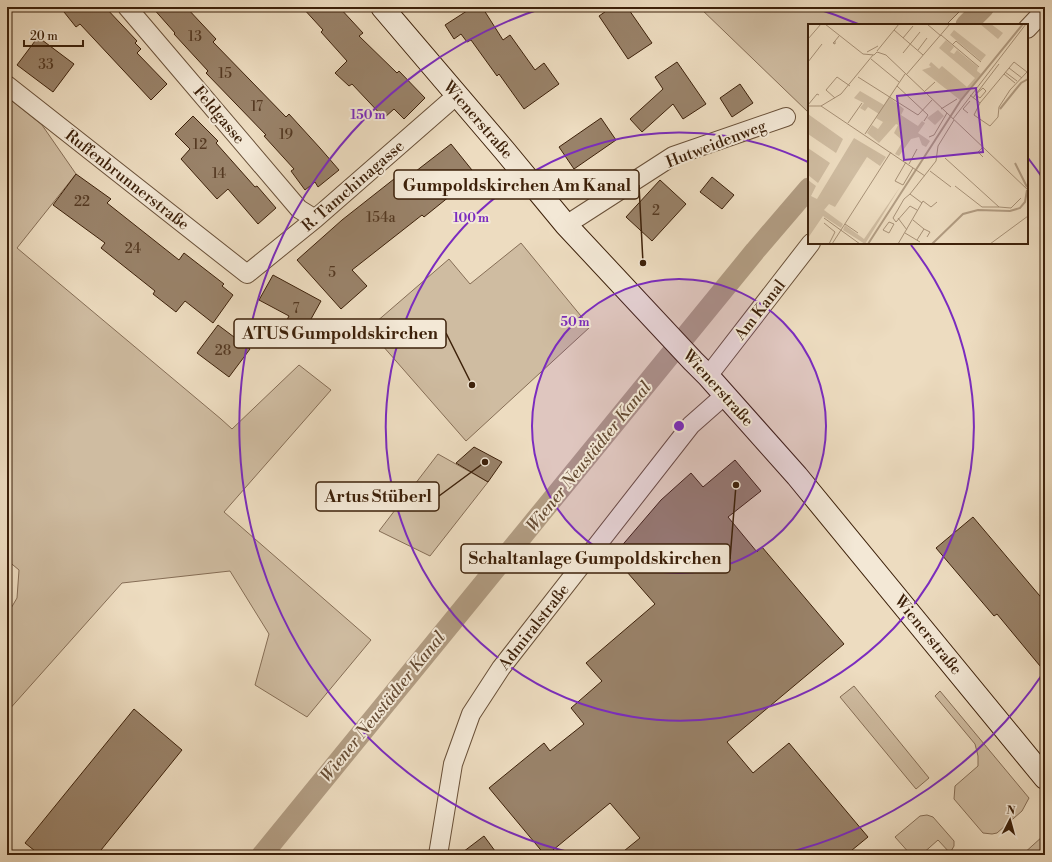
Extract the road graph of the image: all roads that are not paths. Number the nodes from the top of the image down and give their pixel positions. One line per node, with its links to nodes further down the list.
1 (127, 7): 8 (street, Feldgasse)
2 (382, 7): 6 (street, Wienerstraße)
3 (1045, 10): 4 (street)
4 (1028, 28)
5 (7, 85): 11 (street, Ruffenbrunnerstraße)
6 (457, 95): 8 (street, R. Tamchinagasse); 9 (street, Wienerstraße)
7 (786, 117): 9 (street, Hutweidenweg)
8 (315, 219): 11 (street, R. Tamchinagasse)
9 (566, 225): 12 (street, Wienerstraße)
10 (810, 244): 12 (street, Am Kanal)
11 (247, 274)
12 (701, 369): 13 (street, Wienerstraße)
13 (725, 395): 14 (street, Wienerstraße); 15 (street, Admiralstraße)
14 (1045, 778)
15 (438, 855)

